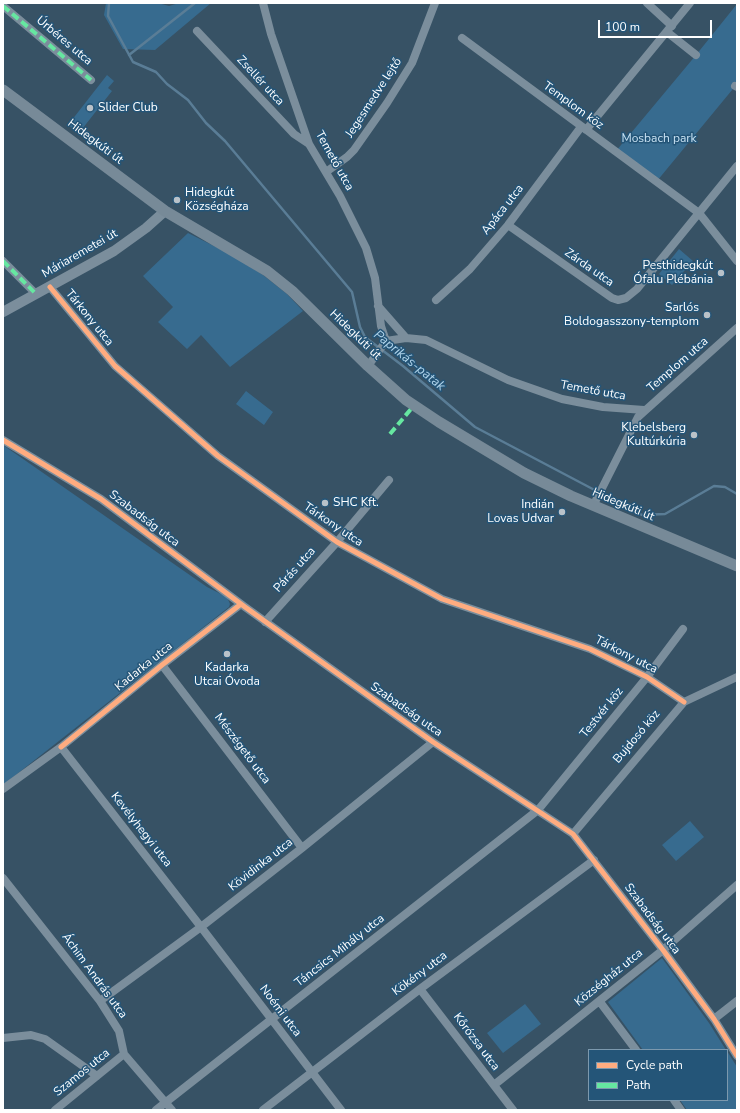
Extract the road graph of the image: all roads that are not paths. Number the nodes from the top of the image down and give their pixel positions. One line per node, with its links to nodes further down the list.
1 (263, 3): 13 (street, Temető utca)
2 (435, 3): 15 (street, Jegesmedve lejtő)
3 (647, 3): 6 (street)
4 (690, 3): 6 (street, Apáca utca)
5 (3, 6): 10 (street, Úrbéres utca)
6 (670, 29): 9 (street); 12 (street, Apáca utca)
7 (197, 31): 13 (street, Zsellér utca)
8 (462, 38): 12 (street, Templom köz)
9 (696, 56)
10 (91, 80)
11 (3, 90): 16 (main road, Hidegkúti út)
12 (584, 128): 17 (street, Templom köz); 18 (street, Apáca utca)
13 (309, 144): 15 (street, Temető utca)
14 (737, 166): 17 (street)
15 (326, 172): 24 (street, Temető utca)
16 (165, 211): 21 (street, Máriaremetei út); 29 (main road, Hidegkúti út)
17 (699, 213): 18 (street, Zárda utca); 19 (street, Templom köz)
18 (508, 225): 23 (street, Apáca utca)
19 (737, 261)
20 (3, 262): 22 (street)
21 (50, 286): 22 (street, Máriaremetei út); 34 (street, Tárkony utca)
22 (36, 294): 25 (street, Máriaremetei út)
23 (436, 300)
24 (378, 306): 27 (street); 28 (street, Temető utca)
25 (3, 312)
26 (737, 328): 30 (street, Templom utca)
27 (406, 338): 28 (street, Temető utca); 30 (street, Temető utca)
28 (384, 344): 29 (street)
29 (368, 366): 33 (main road, Hidegkúti út)
30 (644, 410): 33 (street, Templom utca)
31 (3, 440): 36 (street, Szabadság utca)
32 (389, 480): 34 (street, Párás utca)
33 (594, 503): 35 (main road, Hidegkúti út)
34 (337, 542): 37 (street, Párás utca); 40 (street, Tárkony utca)
35 (737, 566)
36 (241, 604): 37 (street, Szabadság utca); 39 (street, Kadarka utca)
37 (265, 622): 43 (street, Szabadság utca)
38 (683, 629): 40 (street, Testvér köz)
39 (162, 665): 44 (street, Kadarka utca); 48 (street, Mészégető utca)
40 (647, 677): 42 (street, Tárkony utca); 46 (street, Testvér köz)
41 (737, 677): 42 (street, Bujdosó köz)
42 (684, 702): 47 (street, Bujdosó köz)
43 (433, 742): 46 (street, Szabadság utca); 48 (street, Kövidinka utca)
44 (61, 747): 45 (street, Kadarka utca); 52 (street, Kevélyhegyi utca)
45 (3, 789)
46 (538, 810): 47 (street, Szabadság utca); 58 (street, Táncsics Mihály utca)
47 (573, 834): 49 (street, Szabadság utca)
48 (302, 848): 52 (street, Kövidinka utca)
49 (594, 860): 53 (street, Szabadság utca); 54 (street, Kökény utca)
50 (3, 878): 56 (street, Áchim András utca)
51 (737, 886): 53 (street, Községház utca)
52 (201, 927): 56 (street, Kövidinka utca); 58 (street, Noémi utca)
53 (663, 950): 57 (street, Községház utca); 59 (street, Szabadság utca)
54 (420, 989): 64 (street, Kökény utca); 66 (street, Kőrózsa utca)
55 (737, 1000): 59 (street)
56 (100, 1001): 62 (street, Áchim András utca)
57 (600, 1002): 61 (street); 66 (street, Községház utca)
58 (272, 1019): 64 (street, Noémi utca); 68 (street, Táncsics Mihály utca)
59 (714, 1019): 63 (street, Szabadság utca)
60 (3, 1038): 65 (street)
61 (635, 1049)
62 (124, 1054): 65 (street, Szamos utca); 68 (street, Áchim András utca)
63 (737, 1056)
64 (311, 1073): 72 (street, Kökény utca); 73 (street, Noémi utca)
65 (97, 1076): 69 (street, Szamos utca)
66 (494, 1085): 74 (street, Kőrózsa utca)
67 (675, 1101): 75 (street)
68 (166, 1102): 70 (street, Táncsics Mihály utca); 71 (street, Áchim András utca)
69 (55, 1110)
70 (156, 1110)
71 (172, 1110)
72 (263, 1110)
73 (341, 1110)
74 (513, 1110)
75 (681, 1110)

